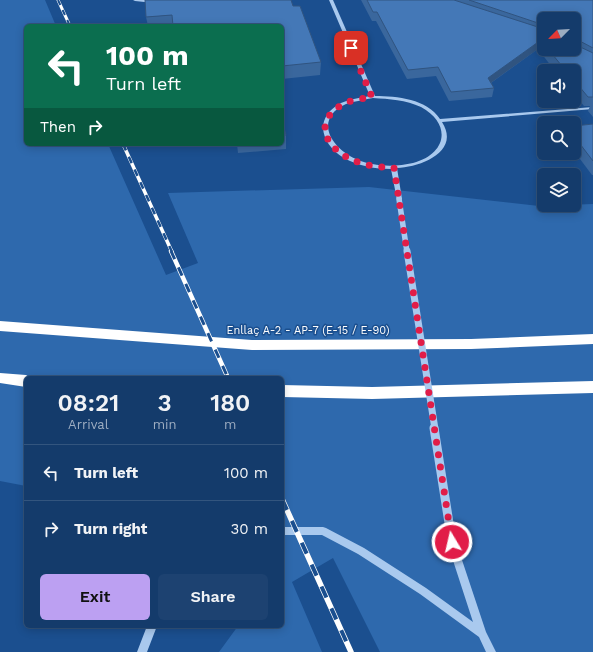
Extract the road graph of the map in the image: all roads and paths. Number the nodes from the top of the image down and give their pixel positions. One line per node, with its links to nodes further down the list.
1 (135, 0): 3 (street)
2 (330, 0): 4 (street)
3 (162, 2)
4 (372, 97): 6 (street); 7 (street)
5 (593, 108): 6 (street)
6 (440, 121): 7 (street)
7 (394, 168): 18 (street, bridge)
8 (0, 319): 10 (highway)
9 (0, 326): 10 (highway, Enllaç A-2 - AP-7 (E-15 / E-90))
10 (63, 332): 11 (highway, Enllaç A-2 - AP-7 (E-15 / E-90))
11 (593, 338)
12 (0, 378): 13 (highway)
13 (24, 381)
14 (593, 387): 15 (highway)
15 (284, 391)
16 (284, 530): 18 (street)
17 (151, 628): 19 (street)
18 (482, 634): 20 (street)
19 (142, 652)
20 (491, 652)

